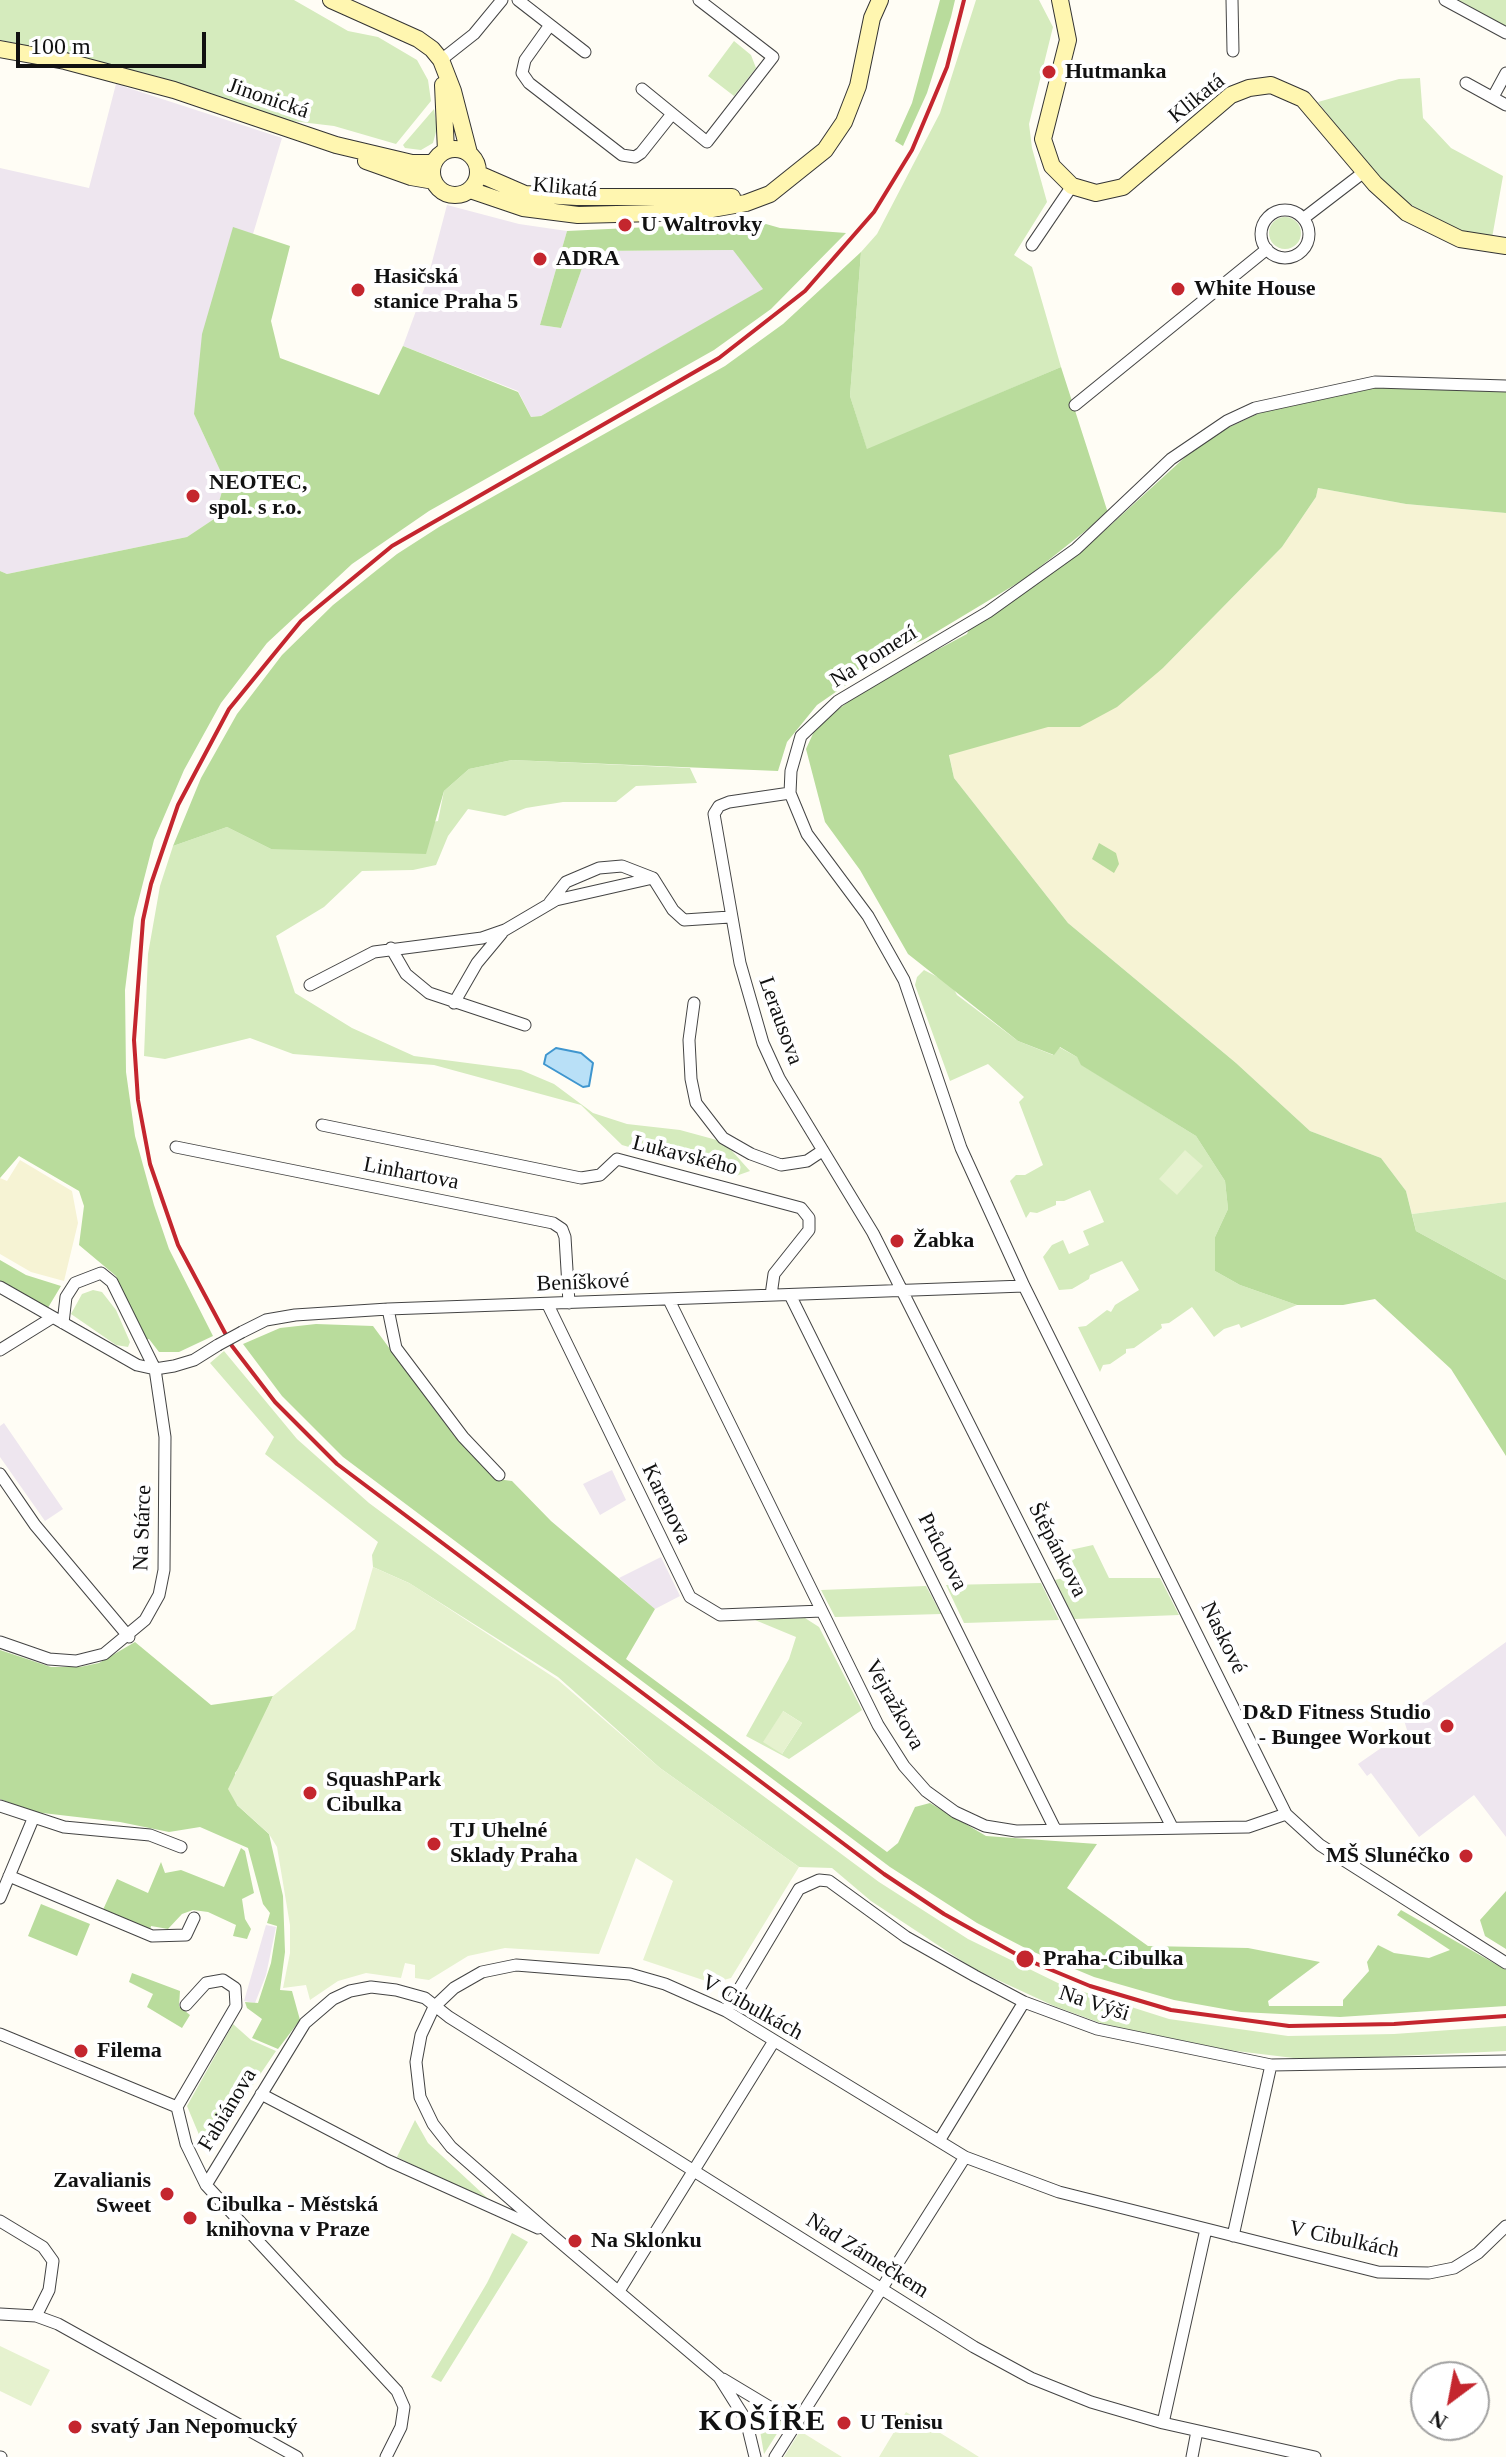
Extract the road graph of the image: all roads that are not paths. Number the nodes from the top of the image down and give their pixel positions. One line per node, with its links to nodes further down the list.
1 (331, 0): 16 (street)
2 (502, 0): 16 (street)
3 (518, 0): 11 (street)
4 (699, 0): 22 (street)
5 (871, 0): 10 (street, Klikatá)
6 (880, 0): 10 (street, Klikatá)
7 (1060, 0): 30 (street)
8 (1232, 0): 14 (street)
9 (1445, 0): 12 (street)
10 (872, 18): 28 (street, Klikatá)
11 (550, 25): 15 (street); 22 (street)
12 (1506, 33)
13 (0, 49): 23 (street, Jinonická)
14 (1233, 51)
15 (585, 52)
16 (442, 62): 24 (street); 25 (street)
17 (1506, 73): 20 (street)
18 (1466, 83): 20 (street)
19 (642, 89): 22 (street)
20 (1493, 97): 21 (street)
21 (1506, 105)
22 (672, 114)
23 (336, 145): 25 (street, Jinonická); 29 (street, Jinonická)
24 (469, 153): 25 (street); 27 (street)
25 (440, 157): 29 (street)
26 (1364, 172): 30 (street, Klikatá); 32 (street); 34 (street, Klikatá)
27 (479, 174): 28 (street, Klikatá); 31 (street)
28 (794, 176): 31 (street, Klikatá)
29 (434, 181): 31 (street)
30 (1072, 186): 33 (street)
31 (470, 190)
32 (1304, 218): 35 (street); 35 (street)
33 (1032, 245)
34 (1506, 246)
35 (1267, 249): 37 (street)
36 (1506, 386): 38 (street, Na Pomezí)
37 (1075, 405)
38 (790, 793): 41 (street, Lerausova); 51 (street)
39 (653, 878): 40 (street); 40 (street); 41 (street)
40 (549, 904): 42 (street)
41 (730, 917): 50 (street, Lerausova)
42 (505, 930): 43 (street); 45 (street)
43 (391, 948): 44 (street); 45 (street)
44 (310, 985)
45 (454, 1003): 47 (street)
46 (694, 1003): 50 (street)
47 (525, 1025)
48 (322, 1125): 54 (street, Lukavského)
49 (176, 1147): 57 (street, Linhartova)
50 (822, 1151): 53 (street, Lerausova)
51 (1024, 1286): 53 (street, Beníškové); 70 (street, Naskové)
52 (0, 1287): 60 (street)
53 (904, 1292): 55 (street, Beníškové); 72 (street, Štěpánkova)
54 (771, 1295): 55 (street, Beníškové); 56 (street, Beníškové)
55 (790, 1295): 73 (street, Průchova)
56 (669, 1300): 57 (street, Beníškové); 66 (street, Vejražkova)
57 (569, 1303): 58 (street, Beníškové)
58 (548, 1305): 59 (street, Beníškové); 66 (street, Karenova)
59 (388, 1309): 63 (street, Beníškové, bridge); 65 (street)
60 (50, 1319): 61 (street); 62 (street)
61 (63, 1323): 63 (street); 63 (street, Na Stárce)
62 (0, 1350)
63 (155, 1369): 67 (street, Na Stárce)
64 (0, 1474): 67 (street)
65 (499, 1475)
66 (822, 1611): 73 (street, Vejražkova)
67 (129, 1637): 68 (street, Na Stárce)
68 (0, 1642)
69 (0, 1806): 71 (street)
70 (1286, 1814): 72 (street, Vejražkova); 78 (street, Naskové)
71 (33, 1819): 74 (street); 75 (street)
72 (1172, 1827): 73 (street, Vejražkova)
73 (1055, 1829)
74 (181, 1847)
75 (9, 1876): 76 (street); 77 (street)
76 (0, 1898)
77 (194, 1918)
78 (1506, 1963)
79 (1024, 2002): 82 (street, Na Výši); 86 (street, Na Výši); 89 (street)
80 (186, 2005): 88 (street, Fabiánova)
81 (434, 2007): 82 (street, V Cibulkách); 87 (street, Fabiánova); 91 (street, Nad Zámečkem); 96 (street, V Cibulkách)
82 (726, 2011): 84 (street, V Cibulkách)
83 (0, 2034): 88 (street)
84 (774, 2041): 89 (street, V Cibulkách); 91 (street)
85 (1506, 2061): 86 (street, Na Výši)
86 (1271, 2065): 97 (street)
87 (261, 2094): 92 (street, Fabiánova); 96 (street)
88 (177, 2107): 92 (street, Fabiánova)
89 (939, 2141): 90 (street, V Cibulkách)
90 (965, 2157): 95 (street, V Cibulkách); 98 (street)
91 (693, 2171): 98 (street, Nad Zámečkem); 99 (street)
92 (206, 2185): 107 (street)
93 (0, 2221): 101 (street)
94 (1506, 2226): 97 (street, V Cibulkách)
95 (1206, 2229): 97 (street, V Cibulkách); 103 (street)
96 (547, 2231): 99 (street, V Cibulkách)
97 (1233, 2236)
98 (882, 2290): 103 (street, Nad Zámečkem); 104 (street)
99 (619, 2291): 102 (street, V Cibulkách)
100 (0, 2314): 101 (street)
101 (36, 2316): 106 (street)
102 (719, 2377): 104 (street); 108 (street, V Cibulkách)
103 (1163, 2423): 105 (street, Nad Zámečkem)
104 (798, 2424): 109 (street)
105 (1197, 2431): 110 (street); 111 (street, Nad Zámečkem)
106 (297, 2457)
107 (386, 2457)
108 (755, 2457)
109 (775, 2457)
110 (1192, 2457)
111 (1315, 2457)

